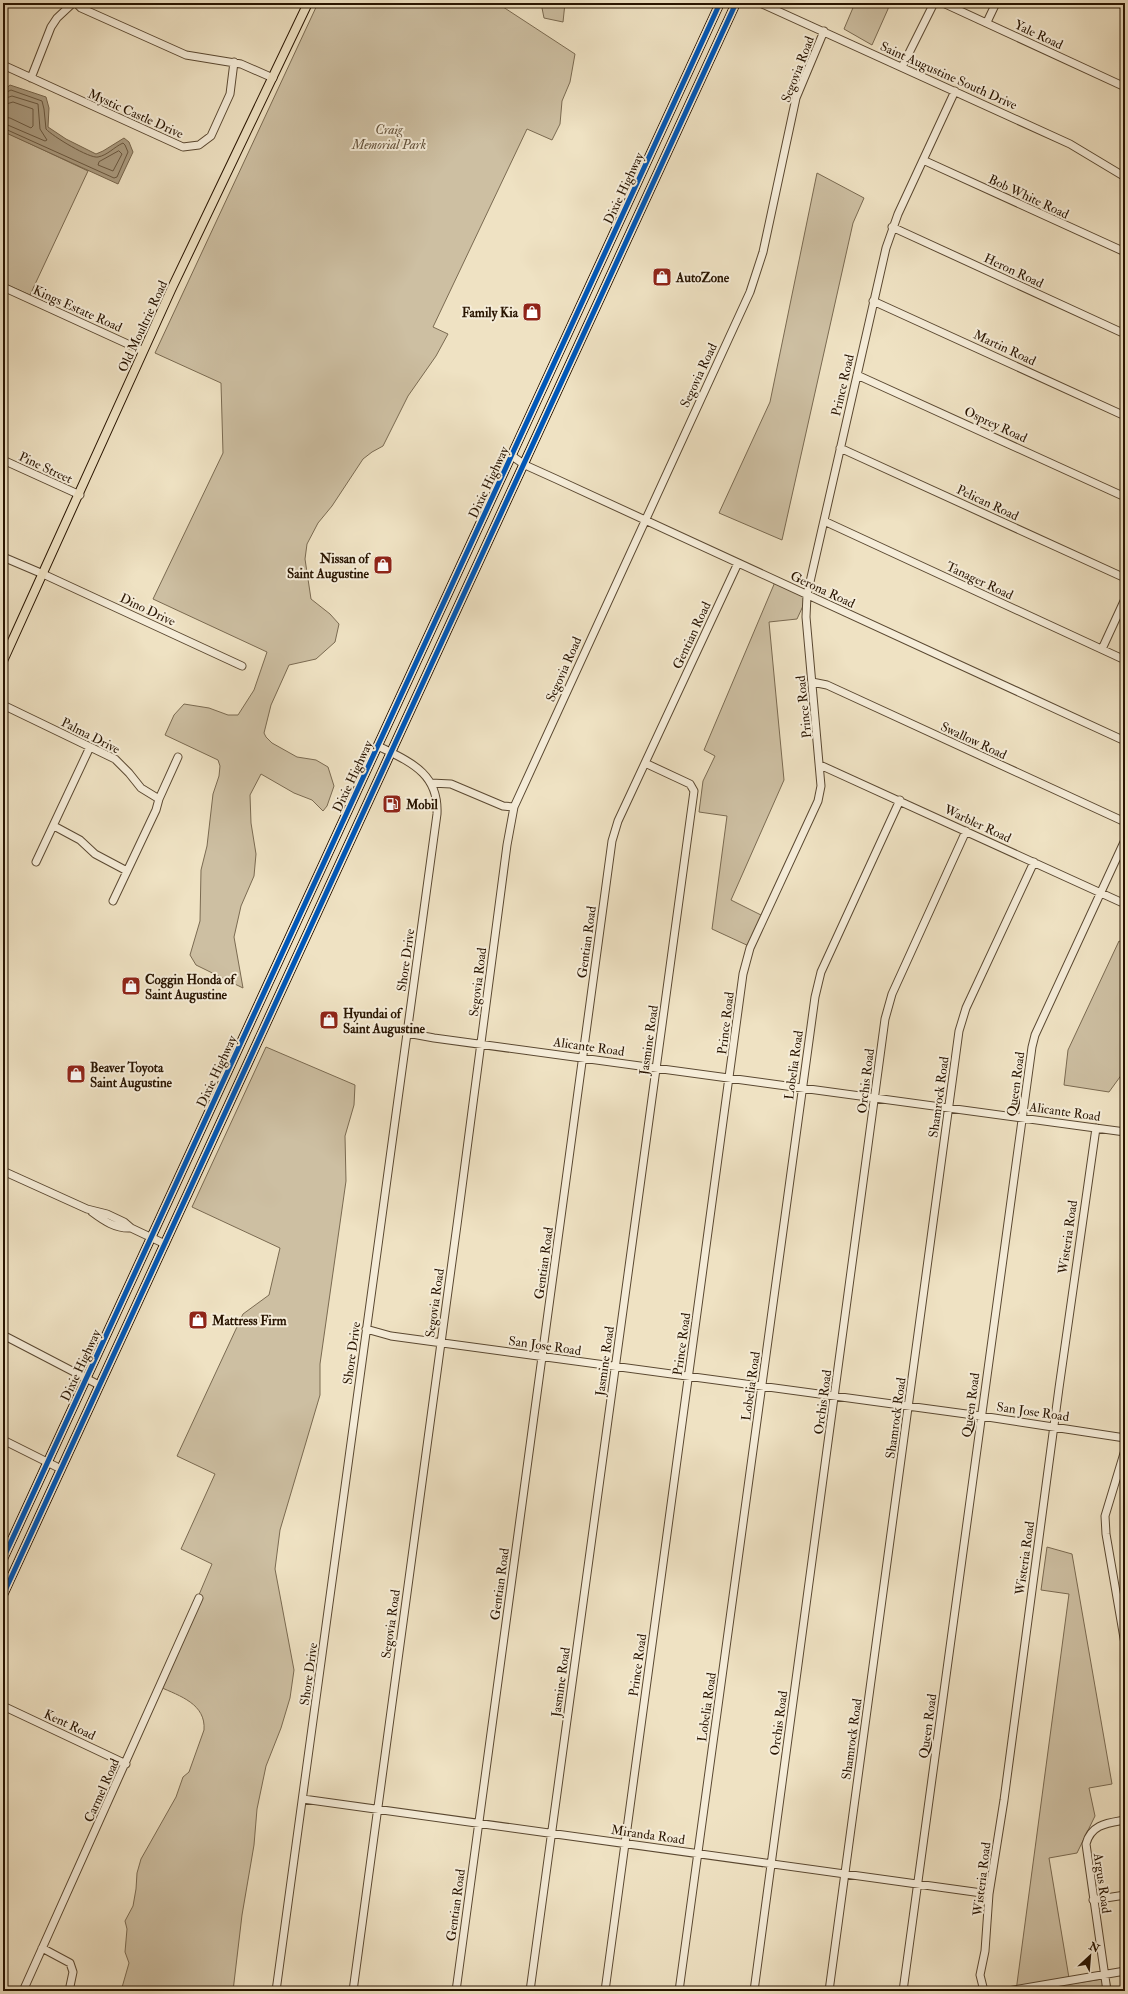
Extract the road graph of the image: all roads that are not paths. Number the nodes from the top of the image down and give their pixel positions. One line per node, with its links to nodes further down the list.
1 (75, 3): 13 (street); 16 (street)
2 (308, 3): 17 (main road, Old Moultrie Road)
3 (720, 3): 23 (main road, Dixie Highway)
4 (736, 3): 24 (main road)
5 (760, 3): 12 (street, Saint Augustine South Drive)
6 (934, 3): 15 (street)
7 (943, 3): 11 (street, Yale Road)
8 (996, 3): 11 (street)
9 (1119, 3): 10 (street)
10 (1125, 6)
11 (987, 22): 18 (street, Yale Road)
12 (824, 31): 15 (street, Saint Augustine South Drive); 38 (street, Segovia Road)
13 (234, 62): 16 (street, Mystic Castle Drive); 17 (street)
14 (3, 65): 16 (street, Mystic Castle Drive)
15 (902, 67): 19 (street, Saint Augustine South Drive)
16 (31, 78)
17 (273, 78): 29 (main road, Old Moultrie Road)
18 (1125, 87)
19 (955, 91): 20 (street, Prince Road); 21 (street, Saint Augustine South Drive)
20 (923, 160): 22 (street, Prince Road); 25 (street, Bob White Road)
21 (1125, 177)
22 (892, 227): 27 (street, Prince Road); 28 (street, Heron Road)
23 (614, 234): 24 (main road); 33 (main road, Dixie Highway)
24 (628, 240): 35 (main road)
25 (1125, 252)
26 (3, 287): 29 (street, Kings Estate Road)
27 (874, 301): 30 (street, Prince Road); 31 (street, Martin Road)
28 (1125, 334)
29 (143, 351): 36 (main road, Old Moultrie Road)
30 (857, 375): 32 (street, Prince Road); 37 (street, Osprey Road)
31 (1125, 416)
32 (840, 448): 39 (street, Prince Road); 43 (street, Pelican Road)
33 (512, 456): 35 (street, Gerona Road); 45 (main road, Dixie Highway)
34 (3, 460): 36 (street, Pine Street)
35 (525, 464): 38 (street, Gerona Road); 47 (main road)
36 (80, 495): 42 (main road, Old Moultrie Road)
37 (1125, 497)
38 (644, 519): 41 (street, Gerona Road); 64 (street, Segovia Road)
39 (824, 521): 44 (street, Prince Road); 48 (street, Tanager Road)
40 (3, 557): 42 (street, Dino Drive)
41 (738, 563): 44 (street, Gerona Road); 59 (street, Gentian Road)
42 (43, 574): 50 (main road, Old Moultrie Road); 51 (street, Dino Drive)
43 (1125, 578)
44 (808, 595): 52 (street, Prince Road); 54 (street, Gerona Road)
45 (447, 598): 47 (main road); 55 (main road, Dixie Highway)
46 (1125, 600): 48 (street)
47 (459, 604): 57 (main road)
48 (1102, 649): 49 (street, Tanager Road)
49 (1125, 660)
50 (3, 661)
51 (242, 666)
52 (812, 682): 60 (street, Prince Road); 65 (street, Swallow Road)
53 (3, 705): 56 (street, Palma Drive)
54 (1125, 741)
55 (378, 746): 57 (street, Shore Drive); 75 (main road, Dixie Highway)
56 (90, 747): 62 (street, Palma Drive); 66 (street)
57 (392, 753): 61 (street, Shore Drive); 76 (main road)
58 (178, 757): 62 (street)
59 (645, 763): 79 (street, Gentian Road); 80 (street, Jasmine Road)
60 (820, 765): 63 (street, Warbler Road); 81 (street, Prince Road)
61 (431, 783): 64 (street); 77 (street, Shore Drive)
62 (159, 799): 71 (street)
63 (900, 800): 67 (street, Warbler Road); 82 (street, Lobelia Road)
64 (514, 807): 78 (street, Segovia Road)
65 (1125, 822)
66 (54, 826): 69 (street); 71 (street)
67 (966, 831): 70 (street, Warbler Road); 83 (street, Orchis Road)
68 (1125, 840): 72 (street, Queen Road)
69 (36, 862)
70 (1034, 862): 72 (street, Warbler Road); 84 (street, Shamrock Road)
71 (127, 871): 73 (street)
72 (1101, 893): 74 (street, Warbler Road); 85 (street, Queen Road)
73 (113, 900)
74 (1125, 904)
75 (280, 958): 76 (main road); 86 (main road, Dixie Highway)
76 (294, 964): 88 (main road)
77 (407, 1032): 78 (street, Alicante Road); 93 (street, Shore Drive)
78 (482, 1044): 79 (street, Alicante Road); 95 (street, Segovia Road)
79 (583, 1058): 80 (street, Alicante Road); 96 (street, Gentian Road)
80 (656, 1067): 81 (street, Alicante Road); 97 (street, Jasmine Road)
81 (730, 1078): 82 (street, Alicante Road); 98 (street, Prince Road)
82 (802, 1088): 83 (street, Alicante Road); 101 (street, Lobelia Road)
83 (875, 1098): 84 (street, Alicante Road); 102 (street, Orchis Road)
84 (949, 1108): 85 (street, Alicante Road); 103 (street, Shamrock Road)
85 (1022, 1118): 87 (street, Alicante Road); 104 (street, Queen Road)
86 (203, 1126): 88 (main road); 91 (main road, Dixie Highway)
87 (1096, 1128): 89 (street, Alicante Road); 105 (street, Wisteria Road)
88 (217, 1132): 92 (main road)
89 (1125, 1132)
90 (3, 1170): 91 (street)
91 (151, 1238): 92 (street); 99 (main road, Dixie Highway)
92 (165, 1244): 100 (main road)
93 (366, 1329): 95 (street, San Jose Road); 117 (street, Shore Drive)
94 (3, 1335): 99 (street)
95 (441, 1342): 96 (street, San Jose Road); 118 (street, Segovia Road)
96 (542, 1356): 97 (street, San Jose Road); 120 (street, Gentian Road)
97 (615, 1366): 98 (street, San Jose Road); 121 (street, Jasmine Road)
98 (689, 1376): 101 (street, San Jose Road); 122 (street, Prince Road)
99 (86, 1378): 100 (street); 109 (main road, Dixie Highway)
100 (100, 1385): 110 (main road)
101 (762, 1386): 102 (street, San Jose Road); 123 (street, Lobelia Road)
102 (835, 1396): 103 (street, San Jose Road); 124 (street, Orchis Road)
103 (908, 1406): 104 (street, San Jose Road); 125 (street, Shamrock Road)
104 (981, 1416): 105 (street, San Jose Road); 126 (street, Queen Road)
105 (1054, 1426): 106 (street, San Jose Road); 127 (street, Wisteria Road)
106 (1125, 1438)
107 (3, 1440): 109 (street)
108 (1125, 1450): 114 (street)
109 (48, 1462): 110 (street); 111 (main road, Dixie Highway)
110 (61, 1469): 112 (main road)
111 (3, 1559)
112 (3, 1595)
113 (199, 1598): 116 (street, Carmel Road)
114 (1125, 1644)
115 (3, 1706): 116 (street, Kent Road)
116 (126, 1764): 130 (street, Carmel Road)
117 (303, 1799): 118 (street, Miranda Road); 135 (street, Shore Drive)
118 (378, 1810): 120 (street, Miranda Road); 136 (street, Segovia Road)
119 (1125, 1820): 129 (street, Argus Road)
120 (479, 1823): 121 (street, Miranda Road); 137 (street, Gentian Road)
121 (552, 1834): 122 (street, Miranda Road); 138 (street, Jasmine Road)
122 (625, 1844): 123 (street, Miranda Road); 139 (street, Prince Road)
123 (698, 1853): 124 (street, Miranda Road); 140 (street, Lobelia Road)
124 (771, 1864): 125 (street, Miranda Road); 141 (street, Orchis Road)
125 (845, 1874): 126 (street, Miranda Road); 142 (street, Shamrock Road)
126 (917, 1884): 127 (street, Miranda Road); 143 (street, Queen Road)
127 (989, 1894): 144 (street, Wisteria Road)
128 (1125, 1895): 129 (street)
129 (1093, 1900): 132 (street, Argus Road)
130 (42, 1948): 133 (street, Carmel Road); 134 (street)
131 (1125, 1971): 132 (street)
132 (1105, 1974): 145 (street); 146 (street)
133 (23, 1991)
134 (69, 1991)
135 (276, 1991)
136 (353, 1991)
137 (456, 1991)
138 (530, 1991)
139 (605, 1991)
140 (679, 1991)
141 (754, 1991)
142 (829, 1991)
143 (903, 1991)
144 (984, 1991)
145 (1008, 1991)
146 (1107, 1991)

